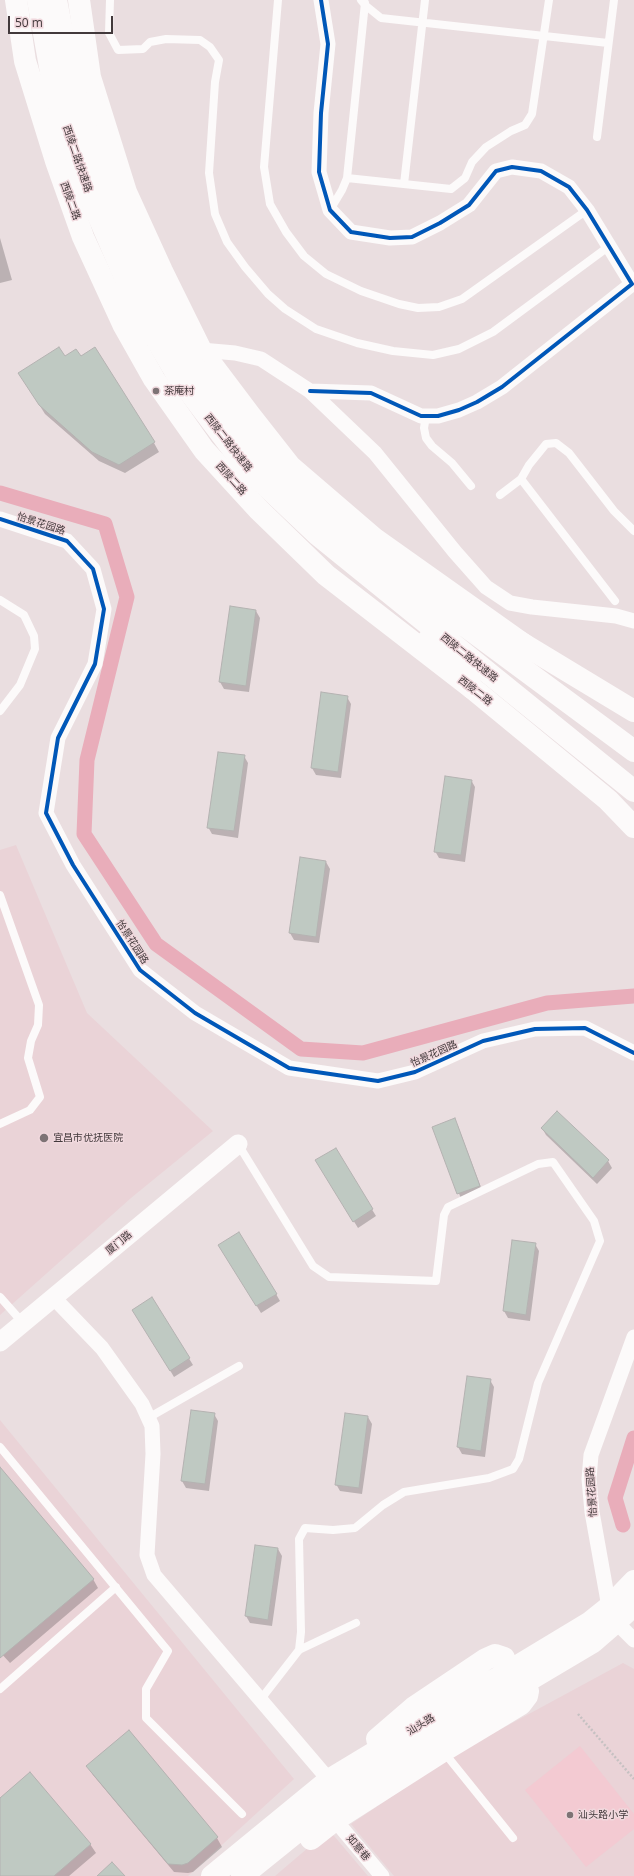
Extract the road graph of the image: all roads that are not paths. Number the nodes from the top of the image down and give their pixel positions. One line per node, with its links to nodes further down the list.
1 (16, 0): 35 (main road, 西陵二路)
2 (38, 0): 30 (main road, 西陵二路快速路)
3 (56, 0): 24 (main road, 西陵二路快速路)
4 (79, 0): 21 (main road)
5 (110, 0): 20 (lane)
6 (278, 0): 19 (lane)
7 (321, 0): 18 (street)
8 (425, 0): 12 (lane)
9 (549, 0): 13 (lane)
10 (614, 0): 14 (lane)
11 (364, 2): 12 (lane); 16 (lane)
12 (422, 22): 13 (lane); 17 (lane)
13 (544, 36): 14 (lane); 17 (lane)
14 (608, 43): 15 (lane)
15 (597, 138)
16 (347, 178): 17 (lane); 18 (lane)
17 (404, 184)
18 (330, 210): 19 (street)
19 (587, 210): 20 (street)
20 (608, 247): 23 (street)
21 (201, 350): 22 (street); 24 (main road); 34 (main road)
22 (310, 391): 23 (street); 33 (street)
23 (426, 416): 26 (lane)
24 (232, 424): 30 (main road, 西陵二路快速路)
25 (521, 480): 27 (lane); 29 (lane); 32 (lane)
26 (471, 486)
27 (500, 495)
28 (0, 519): 42 (street, 怡景花园路)
29 (634, 531)
30 (395, 585): 34 (main road); 35 (main road); 38 (main road, 西陵二路快速路); 39 (main road, 西陵二路快速路)
31 (0, 600): 36 (lane)
32 (615, 600)
33 (634, 621)
34 (523, 644): 37 (main road)
35 (472, 688): 40 (main road, 西陵二路)
36 (0, 711)
37 (631, 711)
38 (634, 751)
39 (634, 791)
40 (634, 827)
41 (0, 895): 43 (lane)
42 (634, 1053)
43 (0, 1124)
44 (238, 1144): 46 (street, 厦门路); 59 (lane)
45 (0, 1297): 47 (lane)
46 (54, 1298): 47 (street, 厦门路); 51 (street)
47 (24, 1323): 49 (street, 厦门路)
48 (634, 1337): 56 (street, 怡景花园路)
49 (0, 1342)
50 (239, 1366): 51 (lane)
51 (148, 1418): 64 (street)
52 (0, 1447): 54 (lane)
53 (634, 1581): 56 (main road, 汕头路)
54 (116, 1587): 62 (lane); 67 (lane)
55 (634, 1605): 56 (main road, 汕头路)
56 (612, 1615): 58 (street); 61 (main road, 汕头路)
57 (356, 1623): 59 (lane)
58 (634, 1640)
59 (299, 1650): 64 (lane)
60 (504, 1658): 66 (main road)
61 (500, 1687): 66 (main road, 汕头路); 71 (main road, 汕头路)
62 (0, 1689)
63 (528, 1691): 65 (main road)
64 (261, 1699): 66 (street)
65 (443, 1751): 68 (main road); 69 (lane)
66 (329, 1780): 70 (main road, 汕头路)
67 (242, 1814)
68 (335, 1820): 72 (main road); 73 (street, 如意巷)
69 (513, 1838)
70 (212, 1876)
71 (242, 1876)
72 (263, 1876)
73 (382, 1876)

